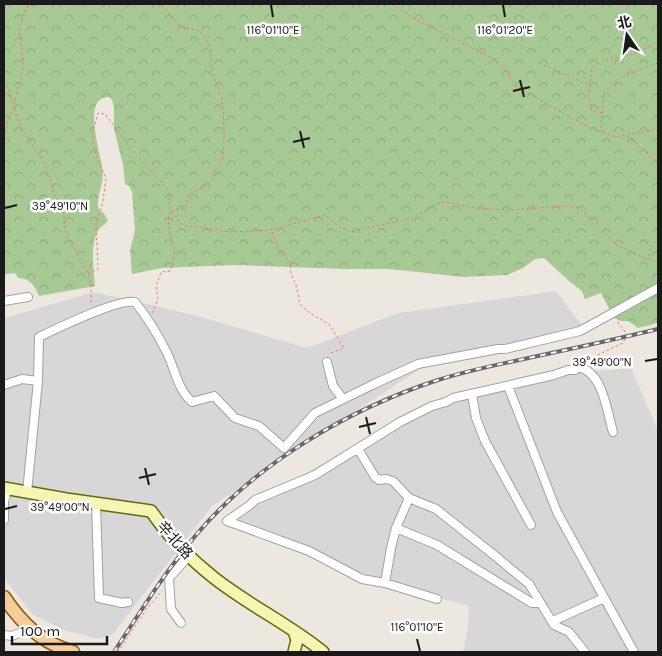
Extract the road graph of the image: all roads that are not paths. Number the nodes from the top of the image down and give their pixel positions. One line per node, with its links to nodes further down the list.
1 (658, 288): 9 (street)
2 (28, 297): 3 (street)
3 (4, 301)
4 (327, 362): 9 (street)
5 (38, 381): 6 (street); 9 (street); 13 (street)
6 (4, 385)
7 (508, 386): 8 (street); 10 (street); 22 (street)
8 (472, 394): 11 (street); 17 (street)
9 (343, 399)
10 (613, 432)
11 (358, 449): 14 (street); 20 (street)
12 (6, 489): 13 (street, 辛北路); 16 (street)
13 (27, 492): 15 (street, 辛北路)
14 (409, 498): 18 (street); 25 (street)
15 (96, 503): 19 (street, 辛北路); 24 (street)
16 (4, 520)
17 (532, 525)
18 (396, 528): 20 (street); 25 (street)
19 (189, 556): 27 (street); 29 (street, 辛北路)
20 (385, 583): 23 (street)
21 (4, 597): 28 (main road)
22 (604, 598): 26 (street); 35 (street)
23 (437, 599)
24 (128, 602)
25 (540, 603): 26 (street)
26 (552, 621): 34 (street)
27 (181, 623)
28 (29, 629): 30 (street); 31 (main road)
29 (294, 631): 32 (street); 33 (street, 辛北路)
30 (4, 635)
31 (73, 652)
32 (294, 652)
33 (323, 652)
34 (585, 652)
35 (634, 652)

